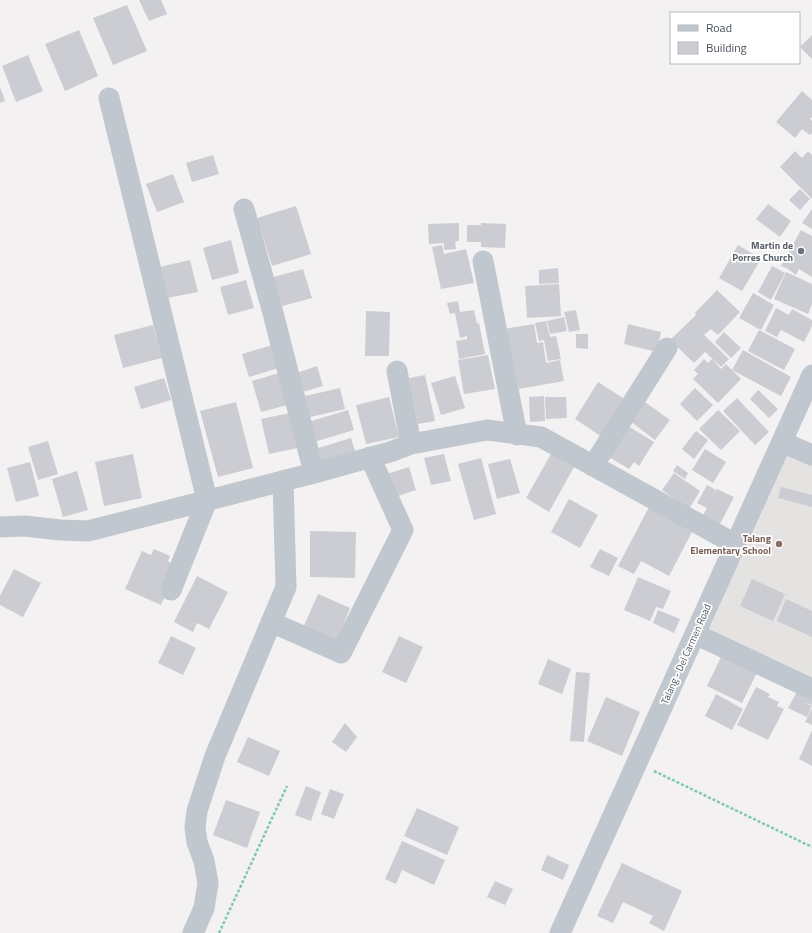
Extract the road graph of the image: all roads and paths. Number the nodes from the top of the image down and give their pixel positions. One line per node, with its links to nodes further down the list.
1 (109, 98): 15 (street)
2 (244, 208): 13 (street)
3 (483, 261): 7 (street)
4 (667, 348): 12 (street)
5 (397, 371): 9 (street)
6 (812, 375): 8 (street, Talang - Del Carmen Road)
7 (517, 434): 9 (street); 12 (street)
8 (782, 442): 10 (street); 17 (street, Talang - Del Carmen Road)
9 (411, 444): 11 (street)
10 (812, 455)
11 (370, 457): 13 (street); 19 (street)
12 (592, 466): 17 (street)
13 (314, 473): 14 (street)
14 (284, 481): 15 (street); 19 (street)
15 (207, 500): 16 (street); 18 (street)
16 (0, 527)
17 (735, 544): 20 (street, Talang - Del Carmen Road)
18 (172, 590)
19 (271, 622): 25 (street)
20 (695, 634): 21 (street); 22 (street, Talang - Del Carmen Road)
21 (812, 689)
22 (638, 763): 24 (path); 27 (street, Talang - Del Carmen Road)
23 (287, 786): 26 (path)
24 (812, 847)
25 (194, 933)
26 (219, 933)
27 (560, 933)

